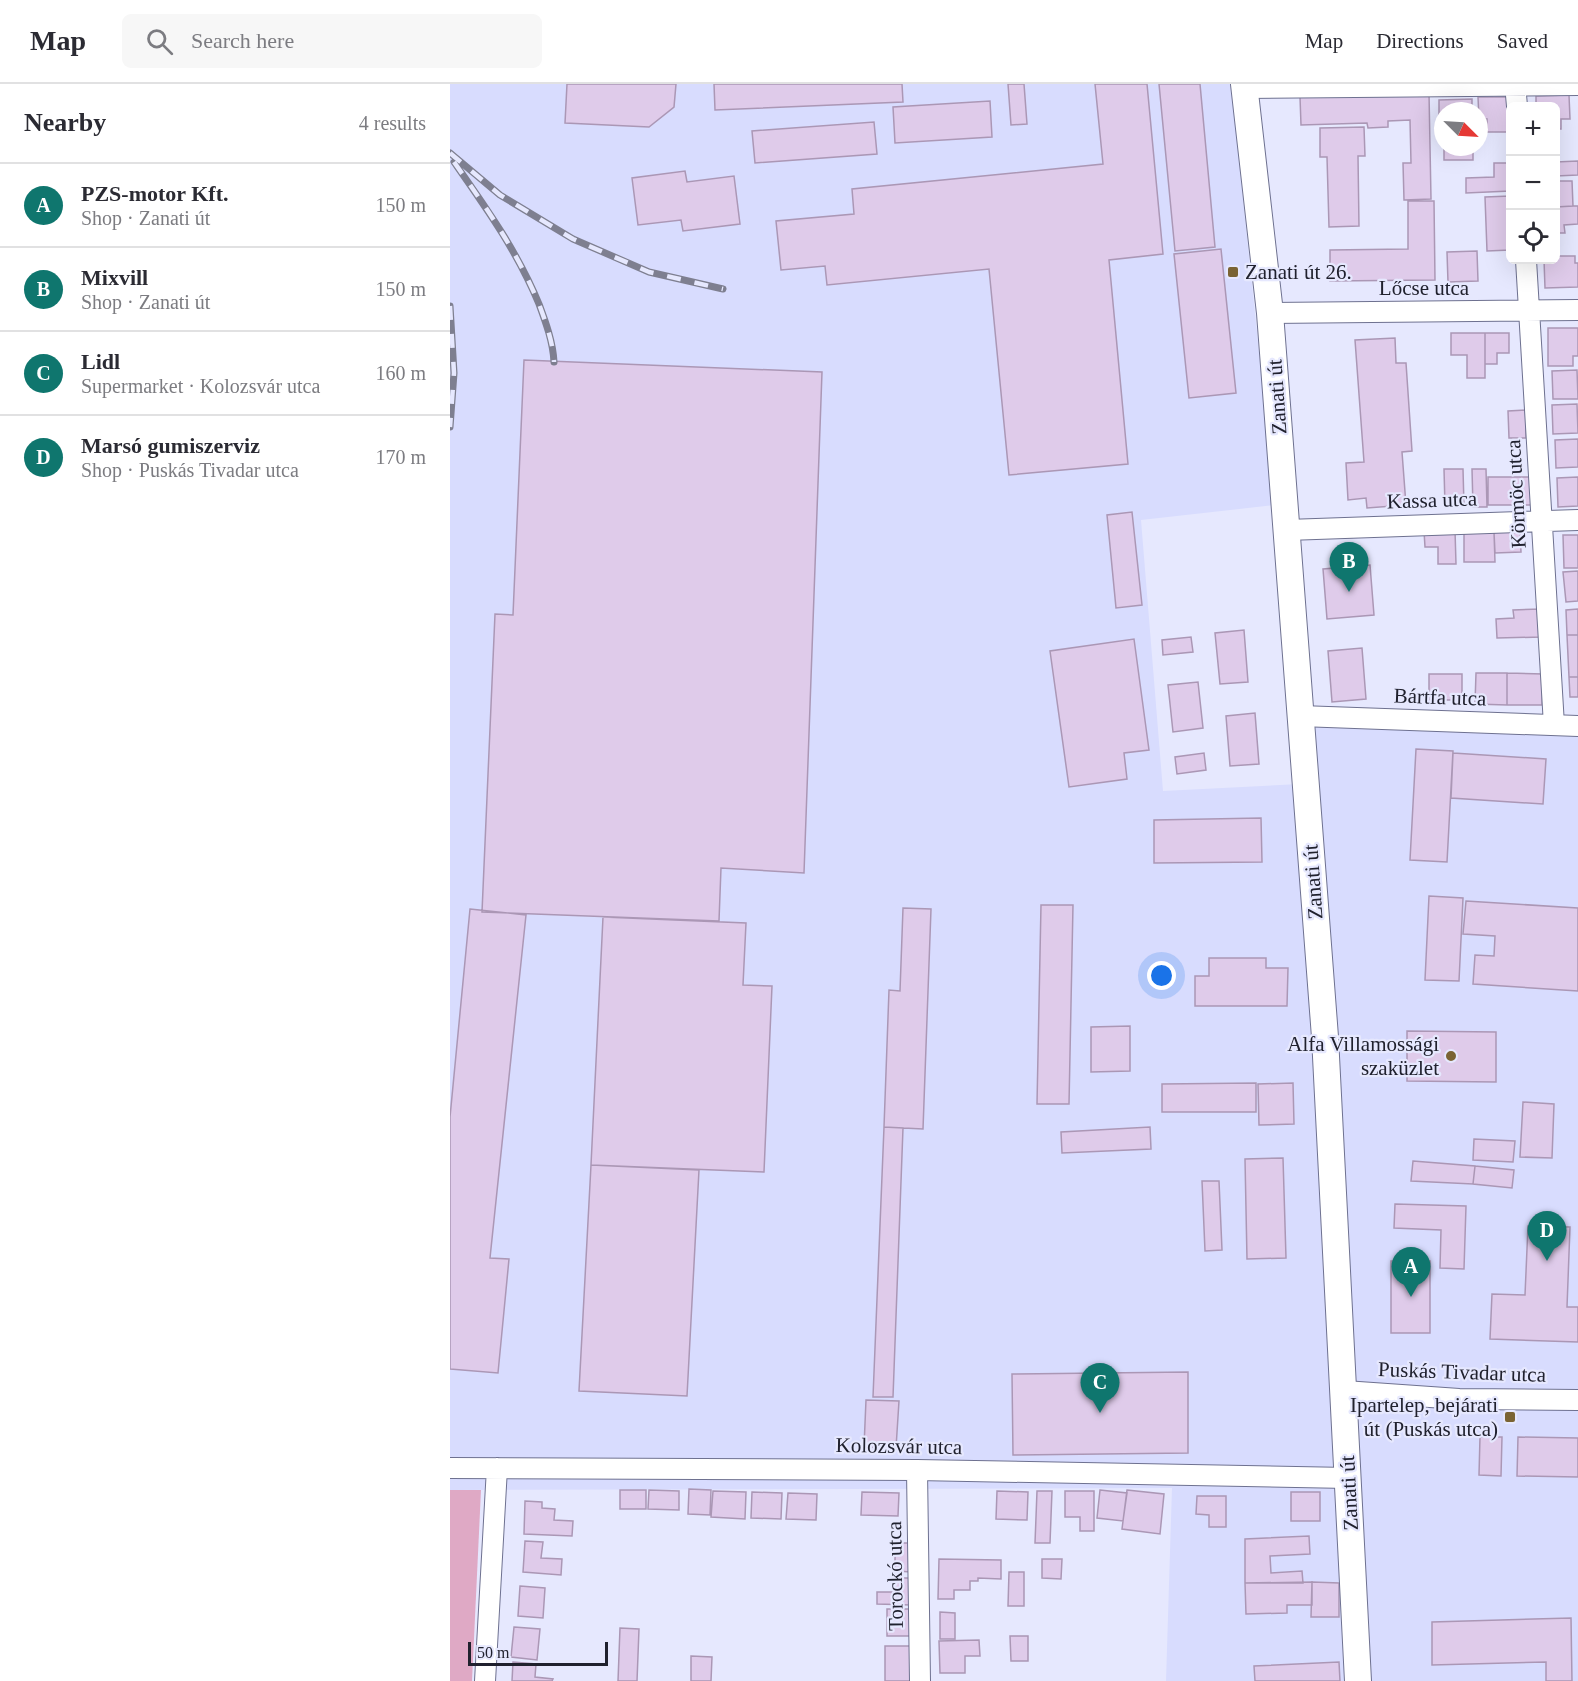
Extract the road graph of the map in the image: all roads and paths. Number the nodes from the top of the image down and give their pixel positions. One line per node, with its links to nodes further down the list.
1 (1516, 85): 2 (street); 3 (street); 4 (street)
2 (1578, 85)
3 (1244, 86): 8 (street, Zanati út)
4 (1517, 102)
5 (1526, 264): 7 (street, Körmöc utca)
6 (1578, 310): 7 (street, Lőcse utca)
7 (1529, 311): 8 (street, Lőcse utca); 9 (street, Körmöc utca)
8 (1270, 313): 11 (street, Zanati út)
9 (1542, 520): 10 (street, Kassa utca); 11 (street, Kassa utca); 13 (street, Körmöc utca)
10 (1578, 520)
11 (1287, 531): 12 (street, Zanati út)
12 (1300, 716): 13 (street, Bártfa utca); 15 (street, Zanati út)
13 (1554, 725): 14 (street, Bártfa utca)
14 (1578, 726)
15 (1344, 1391): 16 (street, Puskás Tivadar utca); 20 (street, Zanati út)
16 (1578, 1400)
17 (450, 1468): 18 (street, Kolozsvár utca)
18 (497, 1468): 19 (street, Kolozsvár utca); 21 (street)
19 (917, 1470): 20 (street, Kolozsvár utca); 22 (street, Torockó utca)
20 (1348, 1478): 23 (street, Zanati út)
21 (485, 1681)
22 (920, 1681)
23 (1358, 1681)

